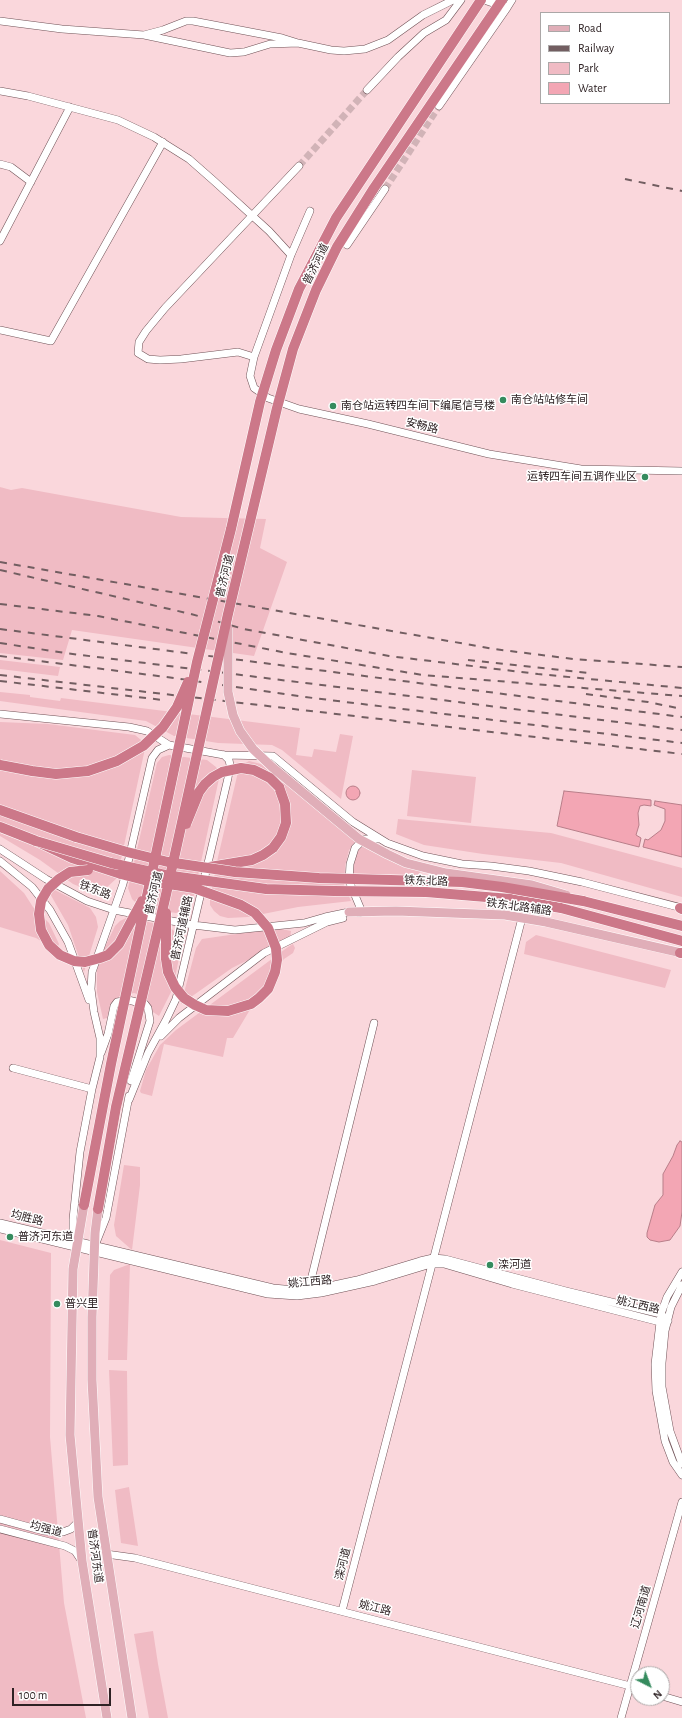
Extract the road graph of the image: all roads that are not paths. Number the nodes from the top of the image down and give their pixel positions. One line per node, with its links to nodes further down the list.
1 (453, 0): 6 (street)
2 (461, 0): 7 (street)
3 (483, 0): 5 (street); 29 (highway, 普济河道, bridge)
4 (512, 0): 5 (street)
5 (505, 4): 13 (street); 28 (highway, 普济河道, bridge)
6 (438, 7): 7 (street); 10 (street)
7 (446, 20): 11 (street)
8 (0, 21): 9 (street)
9 (144, 35): 10 (street); 10 (street)
10 (298, 43)
11 (367, 90)
12 (0, 91): 14 (street)
13 (439, 106)
14 (70, 107): 15 (street); 18 (street)
15 (163, 142): 21 (street); 25 (street)
16 (0, 164): 18 (street)
17 (299, 166): 21 (street)
18 (31, 182): 22 (street)
19 (385, 190): 23 (street)
20 (310, 211): 24 (street, 安畅路)
21 (253, 216): 24 (street); 26 (street)
22 (0, 241)
23 (347, 245)
24 (291, 255): 26 (street, 安畅路)
25 (0, 330)
26 (254, 357): 27 (street, 安畅路)
27 (682, 471)
28 (228, 614): 38 (highway, 普济河道, bridge); 47 (main road, bridge)
29 (197, 662): 33 (highway, bridge); 45 (highway, 普济河道, bridge)
30 (0, 714): 31 (street)
31 (169, 745): 32 (street, 铁东北路); 49 (street, 普济河道辅路)
32 (224, 755): 36 (street, 铁东北路); 53 (street, 普济河道辅路)
33 (0, 765)
34 (0, 810): 41 (highway, 铁东北路, bridge)
35 (0, 827): 37 (highway)
36 (380, 839): 48 (street, 铁东北路); 51 (street)
37 (36, 840): 42 (highway, bridge); 44 (highway, 铁东北路, bridge)
38 (178, 845): 41 (highway, bridge); 46 (highway, 普济河道, bridge)
39 (0, 849): 49 (street, 铁东路)
40 (2, 862): 57 (street)
41 (209, 867): 47 (highway, 铁东北路, bridge)
42 (121, 874): 43 (highway, bridge); 45 (highway, bridge)
43 (194, 888): 44 (highway, bridge); 46 (highway, bridge)
44 (266, 889): 55 (highway, 铁东北路, bridge)
45 (148, 890): 64 (highway, 普济河道, bridge)
46 (165, 899): 65 (highway, 普济河道, bridge)
47 (582, 901): 54 (highway, 铁东北路)
48 (681, 908)
49 (114, 910): 53 (street, 铁东路); 57 (street, 普济河道辅路)
50 (349, 912): 51 (main road, 铁东北路辅路); 53 (street)
51 (362, 912): 52 (main road, 铁东北路辅路); 59 (street)
52 (522, 918): 56 (main road, 铁东北路辅路); 70 (street, 滦河道)
53 (193, 925): 59 (street, 普济河道辅路)
54 (682, 926)
55 (682, 941)
56 (681, 953)
57 (94, 1012): 60 (street, 普济河道辅路)
58 (374, 1023): 73 (street)
59 (153, 1045): 63 (street, 普济河道辅路)
60 (100, 1057): 62 (street, 普济河道辅路); 63 (street, 普济河道辅路)
61 (13, 1068): 62 (street)
62 (92, 1089): 68 (street, 普济河道辅路)
63 (129, 1100): 69 (street, 普济河道辅路)
64 (84, 1205): 68 (main road, 普济河东道)
65 (98, 1209): 69 (main road, 普济河东道)
66 (0, 1223): 68 (street, 均胜路)
67 (0, 1229): 68 (street, 均胜路)
68 (76, 1245): 69 (street, 均胜路); 81 (main road, 普济河东道)
69 (94, 1250): 70 (street, 姚江西路); 73 (street, 姚江西路); 83 (main road, 普济河东道)
70 (432, 1261): 73 (street, 姚江西路); 74 (street, 姚江西路); 76 (street, 姚江西路); 85 (street, 滦河道)
71 (682, 1272): 74 (street)
72 (682, 1285): 75 (street)
73 (309, 1288)
74 (661, 1314): 75 (street, 姚江西路); 76 (street)
75 (668, 1321): 76 (street, 姚江西路); 77 (street)
76 (660, 1322): 78 (street)
77 (682, 1464)
78 (682, 1475)
79 (682, 1502): 86 (street, 辽河南道)
80 (0, 1519): 81 (street, 均强道)
81 (78, 1522): 84 (main road, 普济河东道)
82 (0, 1529): 84 (street, 均强道)
83 (106, 1554): 85 (street, 姚江路); 91 (main road, 普济河东道)
84 (82, 1560): 90 (main road, 普济河东道)
85 (342, 1611): 87 (street, 姚江路)
86 (636, 1666)
87 (630, 1686): 92 (street, 辽河南道)
88 (670, 1698): 89 (street)
89 (682, 1702)
90 (107, 1718)
91 (132, 1718)
92 (621, 1718)

